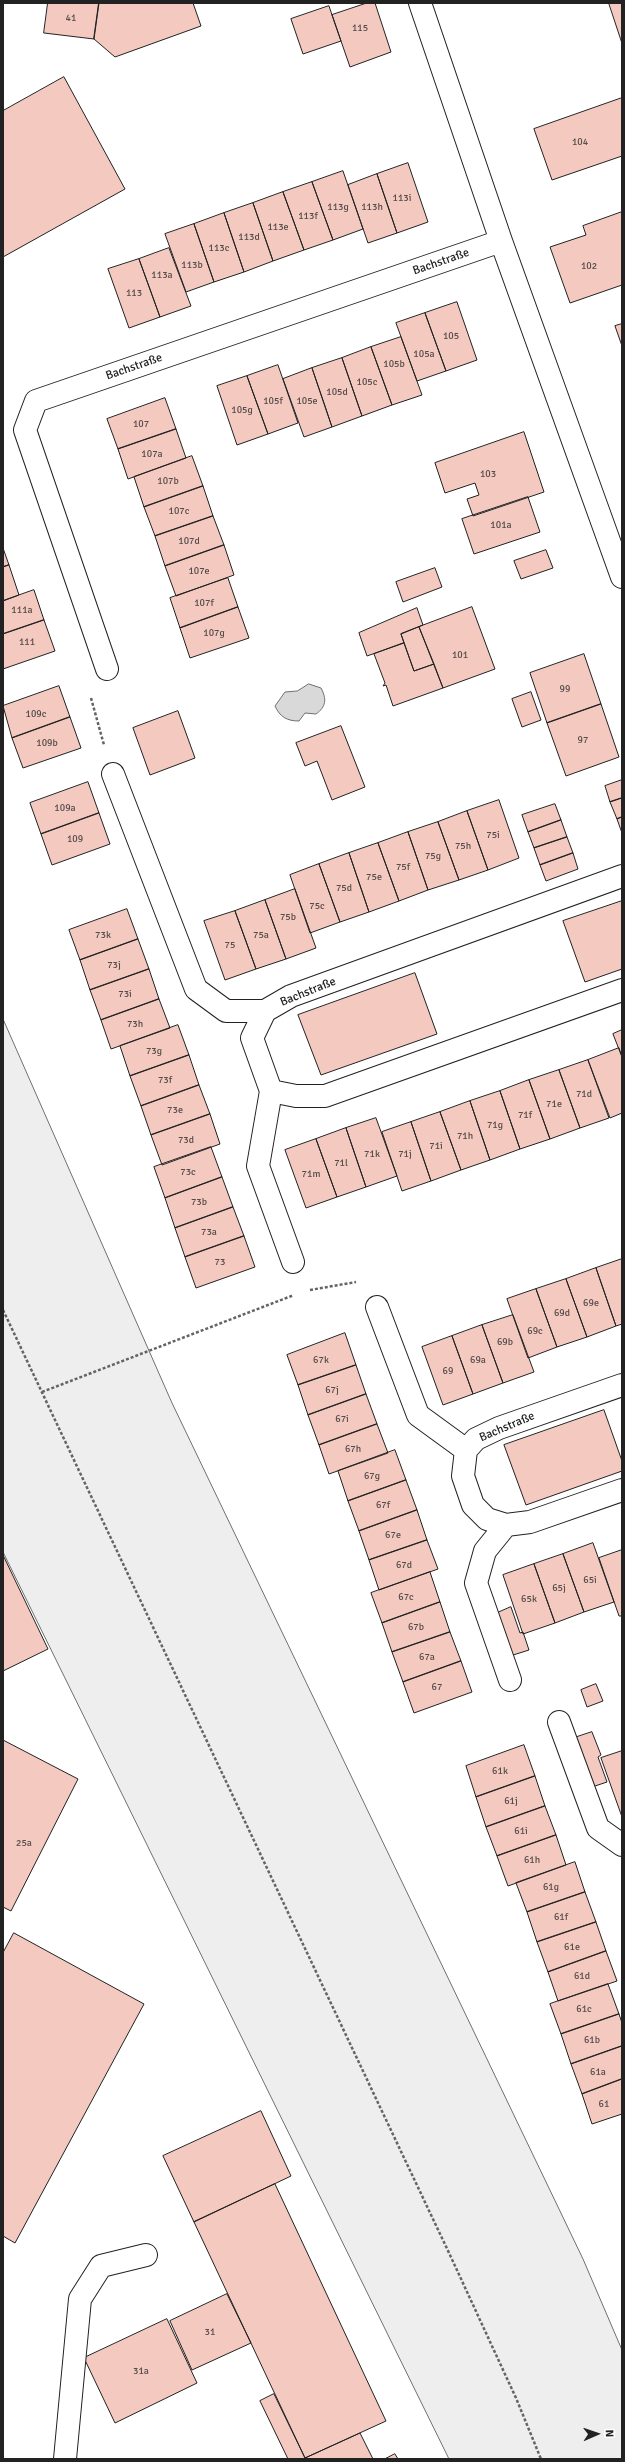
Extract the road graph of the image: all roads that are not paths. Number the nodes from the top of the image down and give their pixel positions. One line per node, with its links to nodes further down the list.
1 (420, 3): 2 (street)
2 (501, 241): 3 (street); 4 (street, Bachstraße)
3 (622, 577)
4 (107, 669)
5 (113, 774): 8 (street)
6 (622, 876): 8 (street, Bachstraße)
7 (622, 990): 9 (street)
8 (265, 1011): 9 (street, Bachstraße)
9 (271, 1091): 10 (street)
10 (293, 1262)
11 (377, 1307): 13 (street)
12 (622, 1385): 13 (street, Bachstraße)
13 (466, 1450): 15 (street, Bachstraße)
14 (622, 1490): 15 (street, Bachstraße)
15 (506, 1525): 16 (street)
16 (510, 1680)
17 (559, 1722): 18 (street)
18 (622, 1845)
19 (146, 2255): 20 (street)
20 (65, 2459)

